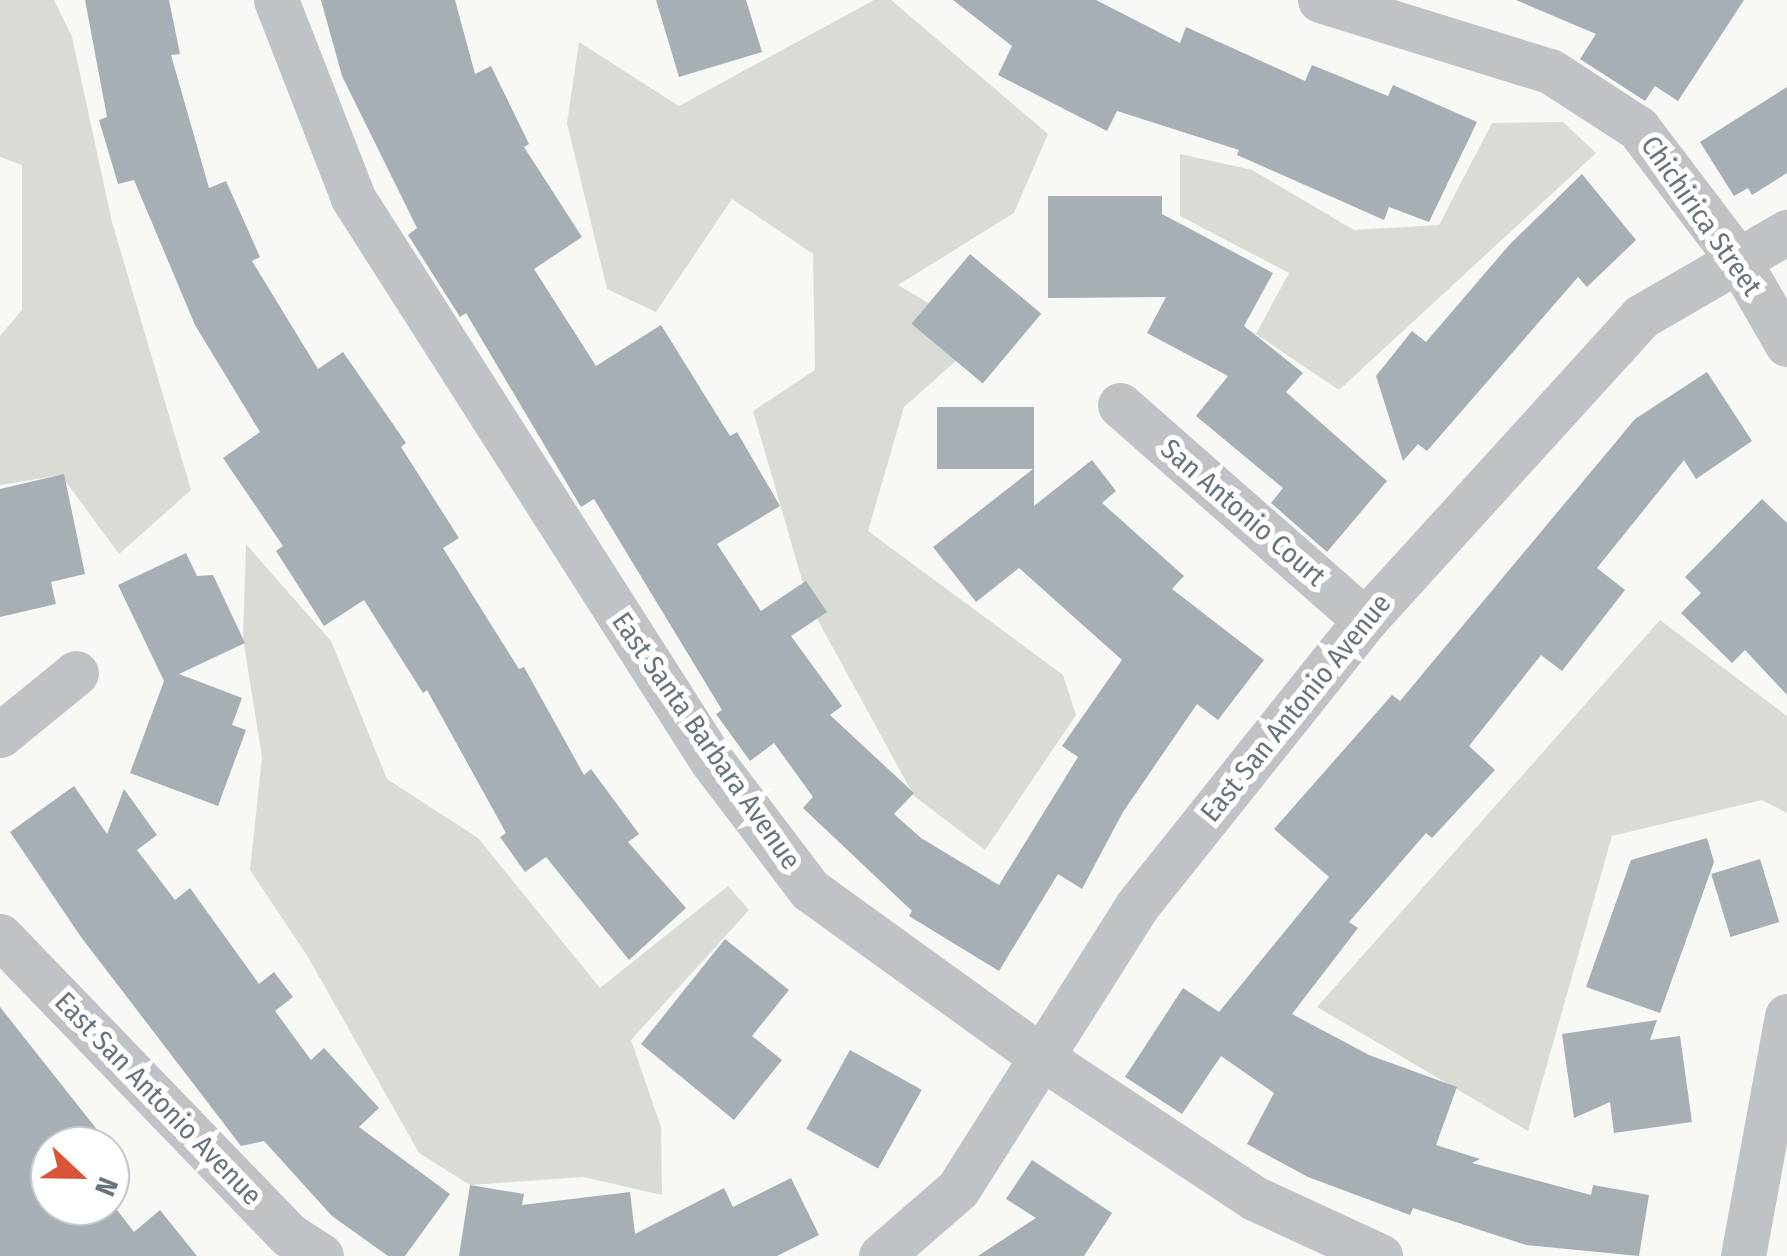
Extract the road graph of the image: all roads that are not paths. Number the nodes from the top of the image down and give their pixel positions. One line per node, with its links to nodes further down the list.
1 (276, 0): 12 (street, East Santa Barbara Avenue)
2 (1320, 0): 4 (street, Chichirica Street)
3 (1787, 232): 4 (street, East San Antonio Avenue)
4 (1739, 261): 5 (street, Chichirica Street); 7 (street, East San Antonio Avenue)
5 (1787, 344)
6 (1120, 405): 7 (street, San Antonio Court)
7 (1365, 620): 12 (street, East San Antonio Avenue)
8 (76, 673): 9 (street)
9 (0, 735)
10 (0, 936): 13 (street, East San Antonio Avenue)
11 (1787, 1016): 16 (street)
12 (1044, 1058): 14 (street, East San Antonio Avenue); 15 (street, East Santa Barbara Avenue)
13 (320, 1256)
14 (881, 1256)
15 (1380, 1256)
16 (1743, 1256)

